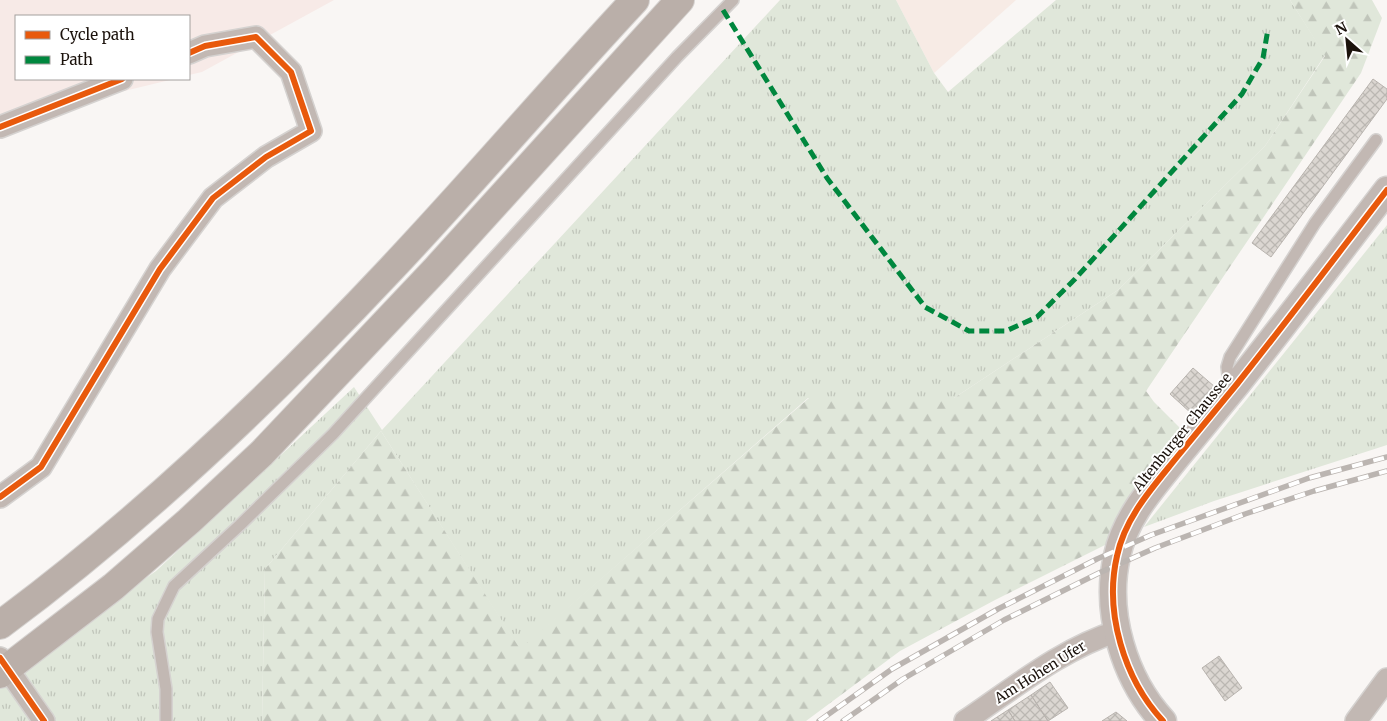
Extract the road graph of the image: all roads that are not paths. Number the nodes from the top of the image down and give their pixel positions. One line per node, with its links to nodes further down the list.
1 (635, 0): 11 (main road)
2 (680, 0): 13 (main road)
3 (733, 0): 16 (lane)
4 (190, 53): 10 (street)
5 (119, 80): 6 (street)
6 (0, 126)
7 (1376, 140): 9 (lane)
8 (1387, 190): 9 (street, Altenburger Chaussee)
9 (1238, 383): 12 (street, Altenburger Chaussee)
10 (0, 496)
11 (0, 626)
12 (1118, 631): 17 (street, Am Hohen Ufer); 18 (street, Altenburger Chaussee)
13 (3, 667): 15 (street)
14 (1387, 678): 19 (street)
15 (44, 721)
16 (166, 721)
17 (965, 721)
18 (1163, 721)
19 (1356, 721)

